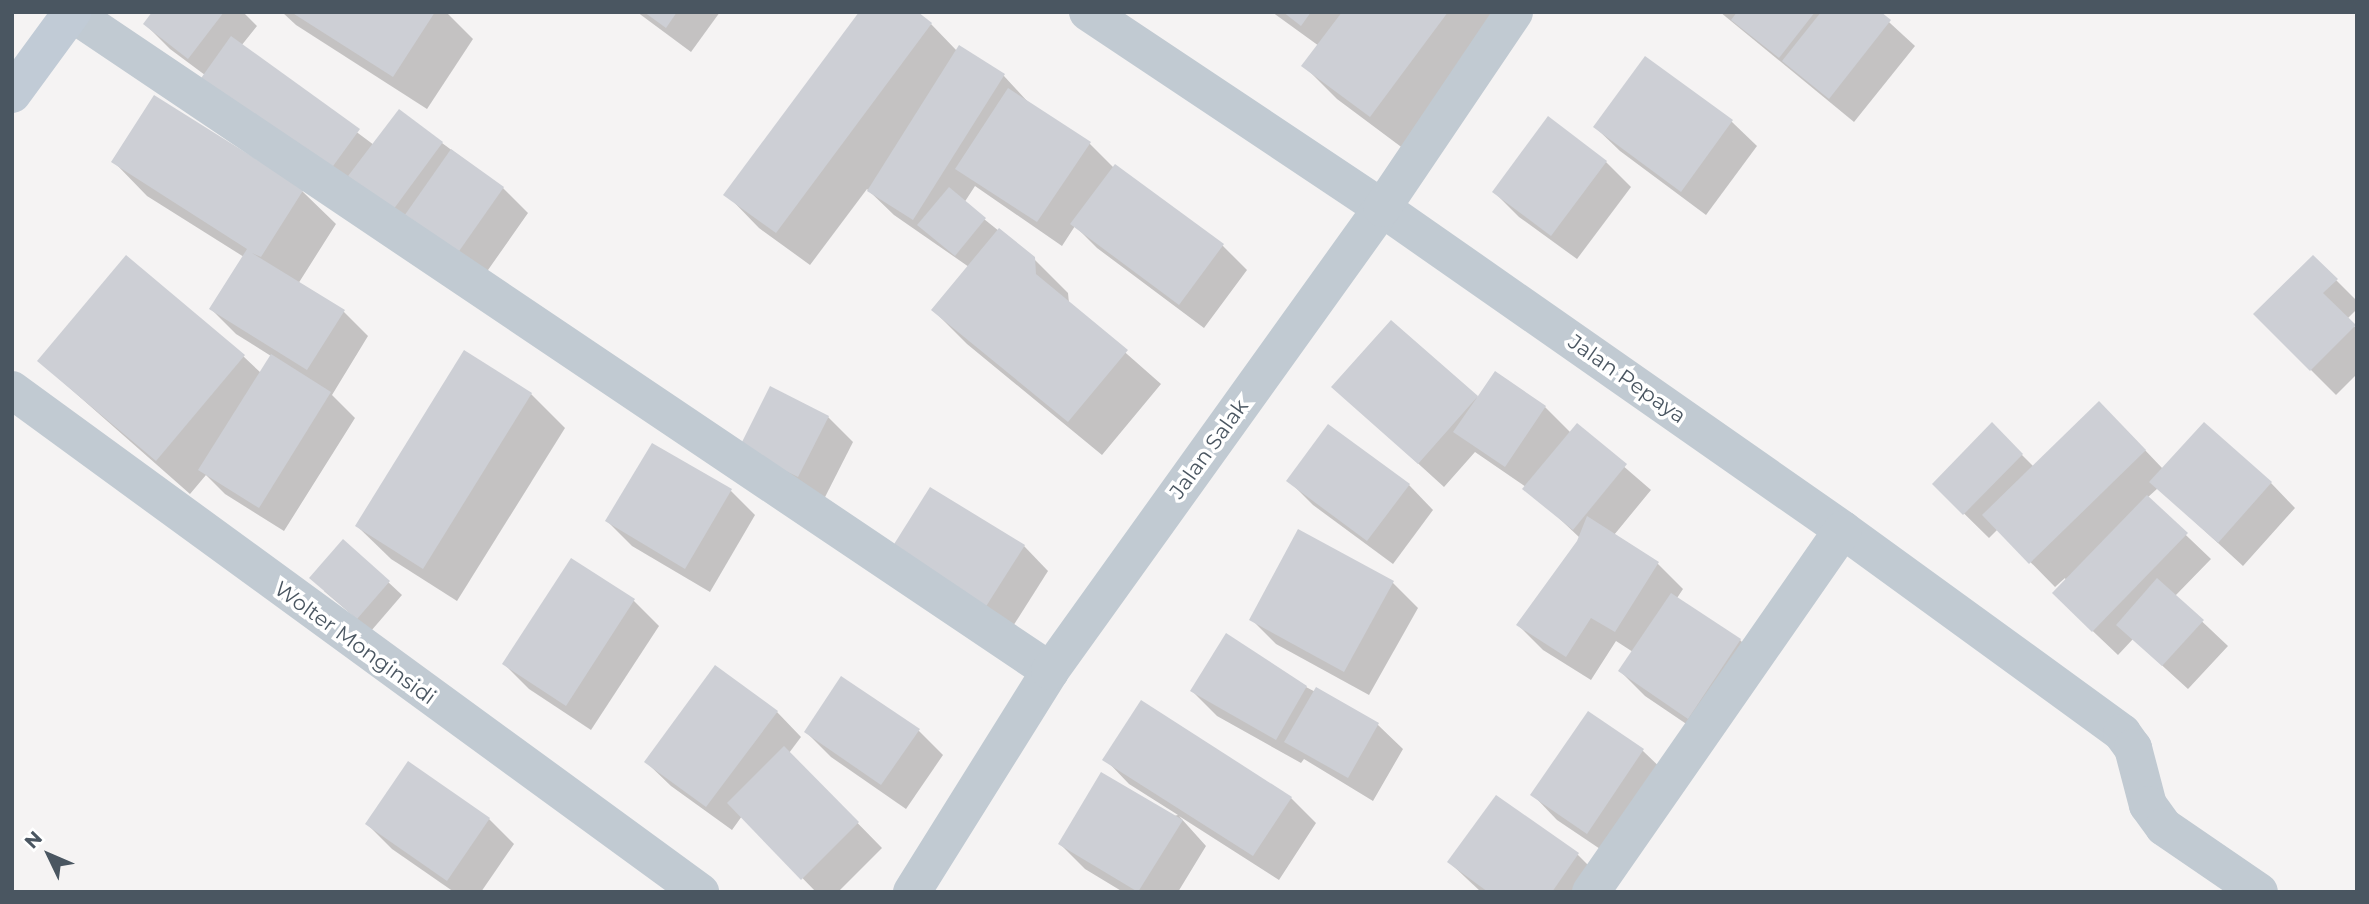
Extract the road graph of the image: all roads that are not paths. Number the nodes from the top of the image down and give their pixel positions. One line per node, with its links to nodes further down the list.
1 (72, 12): 4 (main road); 8 (street)
2 (1088, 12): 5 (street, Jalan Pepaya)
3 (1514, 12): 5 (street, Jalan Salak)
4 (12, 94)
5 (1382, 208): 7 (street, Jalan Pepaya); 8 (street, Jalan Salak)
6 (12, 390): 9 (street, Wolter Monginsidi)
7 (1843, 530): 11 (street); 12 (street, Jalan Pepaya)
8 (1050, 671): 10 (street, Jalan Salak)
9 (700, 892)
10 (912, 892)
11 (1591, 892)
12 (2259, 892)

